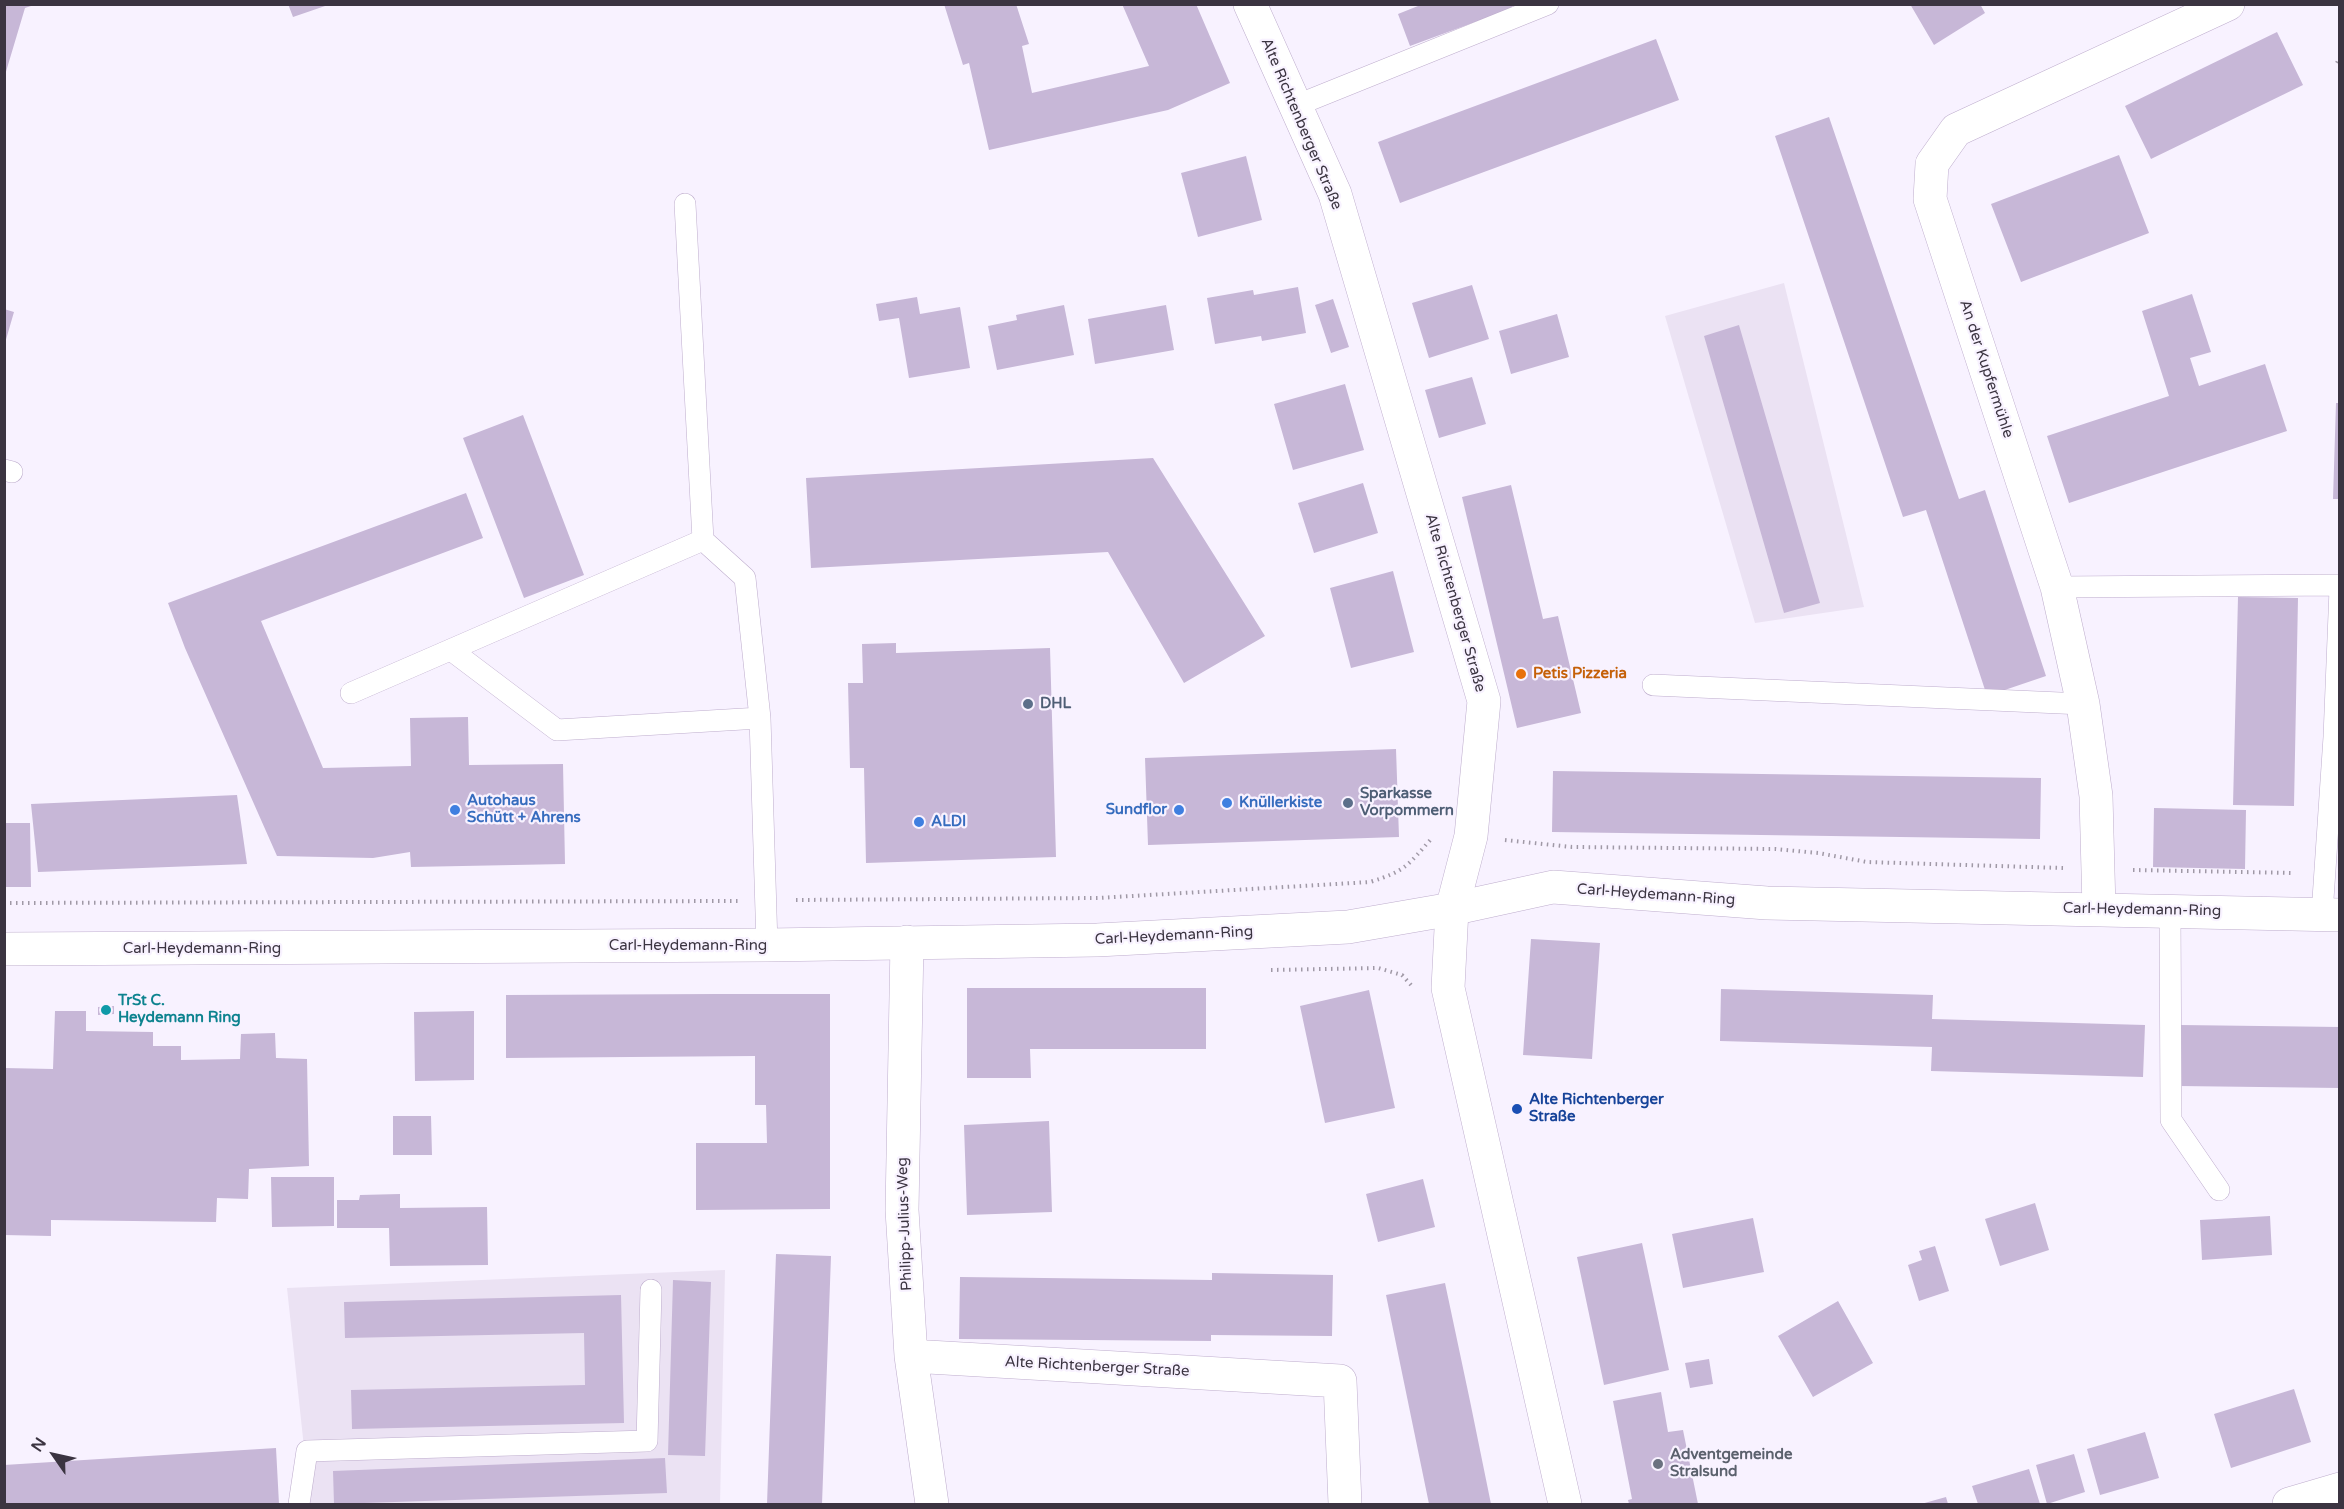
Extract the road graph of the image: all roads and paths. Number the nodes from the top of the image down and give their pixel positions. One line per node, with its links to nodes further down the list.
1 (1250, 4): 6 (street, Alte Richtenberger Straße)
2 (1548, 4): 6 (lane)
3 (2228, 4): 9 (street, An der Kupfermühle)
4 (2340, 57): 5 (path)
5 (2337, 63)
6 (1295, 106): 17 (street, Alte Richtenberger Straße)
7 (685, 204): 8 (lane)
8 (704, 540): 11 (lane); 15 (lane)
9 (2057, 587): 10 (lane); 14 (street, An der Kupfermühle)
10 (2340, 587): 16 (lane)
11 (452, 650): 13 (lane); 15 (lane)
12 (1653, 685): 14 (lane)
13 (351, 693)
14 (2083, 704): 18 (street, An der Kupfermühle)
15 (760, 718): 25 (lane)
16 (2337, 737): 19 (lane)
17 (1471, 836): 18 (path); 20 (street, Alte Richtenberger Straße)
18 (2099, 870): 19 (path); 21 (street, An der Kupfermühle)
19 (2325, 874): 23 (lane)
20 (1452, 909): 21 (street, Carl-Heydemann-Ring); 24 (street, Carl-Heydemann-Ring); 34 (street, Alte Richtenberger Straße)
21 (2099, 909): 22 (street, Carl-Heydemann-Ring)
22 (2170, 910): 23 (street, Carl-Heydemann-Ring); 27 (lane)
23 (2331, 914)
24 (907, 942): 25 (street, Carl-Heydemann-Ring); 29 (street, Philipp-Julius-Weg)
25 (767, 945): 26 (street, Carl-Heydemann-Ring)
26 (4, 950)
27 (2219, 1190)
28 (651, 1290): 31 (lane)
29 (911, 1356): 32 (street, Philipp-Julius-Weg); 33 (street, Alte Richtenberger Straße)
30 (2340, 1489): 35 (street)
31 (299, 1504)
32 (932, 1504)
33 (1345, 1504)
34 (1565, 1504)
35 (2289, 1504)

